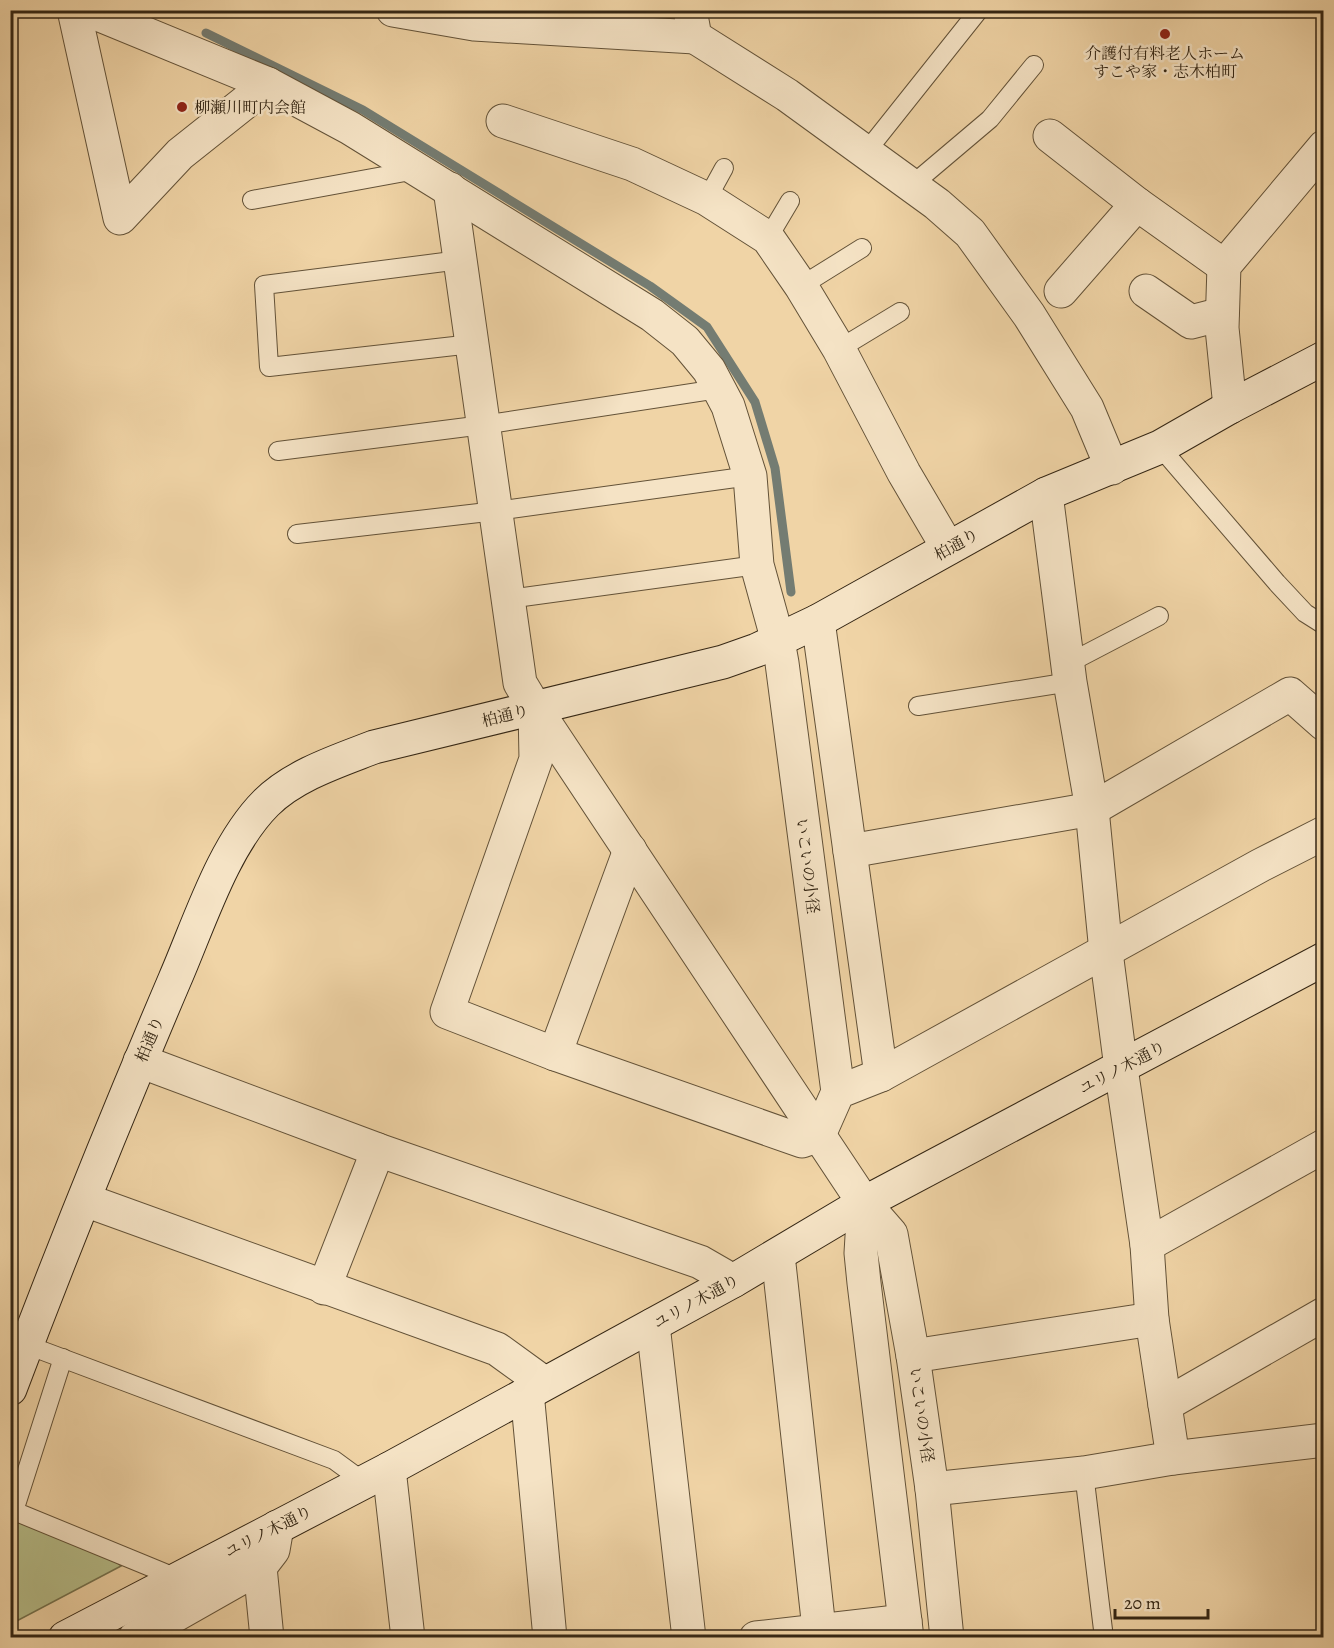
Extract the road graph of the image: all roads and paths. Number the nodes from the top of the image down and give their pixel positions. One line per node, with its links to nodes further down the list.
1 (74, 10): 7 (street)
2 (88, 10): 7 (street, いこいの小径)
3 (393, 10): 5 (street)
4 (979, 10): 11 (lane)
5 (692, 24): 11 (street)
6 (1034, 65): 14 (lane)
7 (268, 84): 13 (street, いこいの小径)
8 (503, 121): 17 (street)
9 (1050, 136): 19 (street)
10 (1323, 147): 23 (street)
11 (866, 152): 14 (street)
12 (724, 168): 17 (lane)
13 (418, 170): 15 (street, いこいの小径); 16 (lane)
14 (912, 185): 37 (street)
15 (450, 189): 22 (street, いこいの小径); 32 (street, いこいの小径)
16 (252, 200)
17 (707, 200): 20 (street)
18 (790, 201): 20 (lane)
19 (1137, 204): 23 (street); 25 (street)
20 (768, 238): 24 (street)
21 (862, 248): 24 (lane)
22 (460, 260): 29 (street, いこいの小径); 29 (lane)
23 (1224, 266): 28 (street)
24 (801, 286): 30 (street)
25 (1061, 291)
26 (1146, 291): 28 (street)
27 (900, 312): 30 (lane)
28 (1222, 314): 33 (street)
29 (472, 344): 34 (street, いこいの小径)
30 (839, 349): 42 (street)
31 (1323, 358): 33 (street, 柏通り)
32 (718, 389): 34 (lane); 38 (street, いこいの小径)
33 (1230, 407): 35 (street, 柏通り)
34 (483, 425): 36 (lane); 40 (street, いこいの小径)
35 (1160, 447): 37 (street, 柏通り); 47 (lane)
36 (278, 451)
37 (1112, 468): 39 (street, 柏通り)
38 (750, 476): 40 (lane); 43 (street, いこいの小径)
39 (1046, 494): 42 (street, 柏通り); 49 (street)
40 (496, 511): 41 (lane); 44 (street, いこいの小径)
41 (297, 534)
42 (948, 548): 46 (street, 柏通り)
43 (757, 565): 44 (lane); 48 (street, いこいの小径)
44 (508, 599): 51 (street, いこいの小径)
45 (1159, 616): 49 (lane)
46 (818, 621): 48 (street, 柏通り); 56 (street)
47 (1323, 625)
48 (778, 641): 51 (street, 柏通り); 63 (street, いこいの小径)
49 (1070, 672): 50 (lane); 53 (street)
50 (918, 706)
51 (535, 708): 55 (street, いこいの小径); 59 (street); 60 (street, 柏通り)
52 (1323, 724): 53 (street)
53 (1092, 809): 56 (street); 57 (street)
54 (1323, 833): 57 (street)
55 (630, 850): 59 (street); 64 (street, いこいの小径)
56 (850, 851): 62 (street)
57 (1106, 952): 61 (street); 62 (street)
58 (1323, 958): 61 (street, ユリノ木通り)
59 (555, 1054): 64 (street)
60 (140, 1061): 66 (street); 67 (street, 柏通り)
61 (1121, 1068): 68 (street, ユリノ木通り); 69 (street)
62 (881, 1075): 63 (street)
63 (838, 1092): 64 (street)
64 (819, 1135): 68 (street, いこいの小径)
65 (1323, 1146): 69 (street)
66 (378, 1150): 71 (street); 72 (street)
67 (85, 1200): 72 (street); 76 (street, 柏通り)
68 (864, 1203): 70 (street, ユリノ木通り); 77 (street, いこいの小径); 90 (street)
69 (1147, 1245): 74 (street)
70 (778, 1255): 71 (street, ユリノ木通り); 91 (street)
71 (733, 1281): 75 (street, ユリノ木通り)
72 (324, 1288): 79 (street)
73 (1323, 1314): 81 (street)
74 (1152, 1319): 77 (street); 81 (street)
75 (653, 1325): 79 (street, ユリノ木通り); 97 (street)
76 (27, 1345): 78 (lane); 80 (street, 柏通り)
77 (913, 1356): 86 (street, いこいの小径)
78 (63, 1358): 85 (lane); 89 (lane)
79 (536, 1387): 85 (street, ユリノ木通り); 96 (street)
80 (10, 1389)
81 (1165, 1405): 83 (street)
82 (1323, 1440): 83 (street)
83 (1173, 1458): 84 (street)
84 (1084, 1473): 86 (street); 100 (lane)
85 (377, 1475): 87 (street, ユリノ木通り); 95 (street)
86 (932, 1489): 99 (street, いこいの小径)
87 (277, 1527): 88 (street); 89 (street, ユリノ木通り)
88 (260, 1567): 93 (street); 94 (street)
89 (177, 1578): 92 (street, ユリノ木通り)
90 (906, 1629): 91 (street)
91 (819, 1634): 98 (street)
92 (65, 1638)
93 (135, 1638)
94 (267, 1638)
95 (408, 1638)
96 (550, 1638)
97 (689, 1638)
98 (756, 1638)
99 (947, 1638)
100 (1104, 1638)

